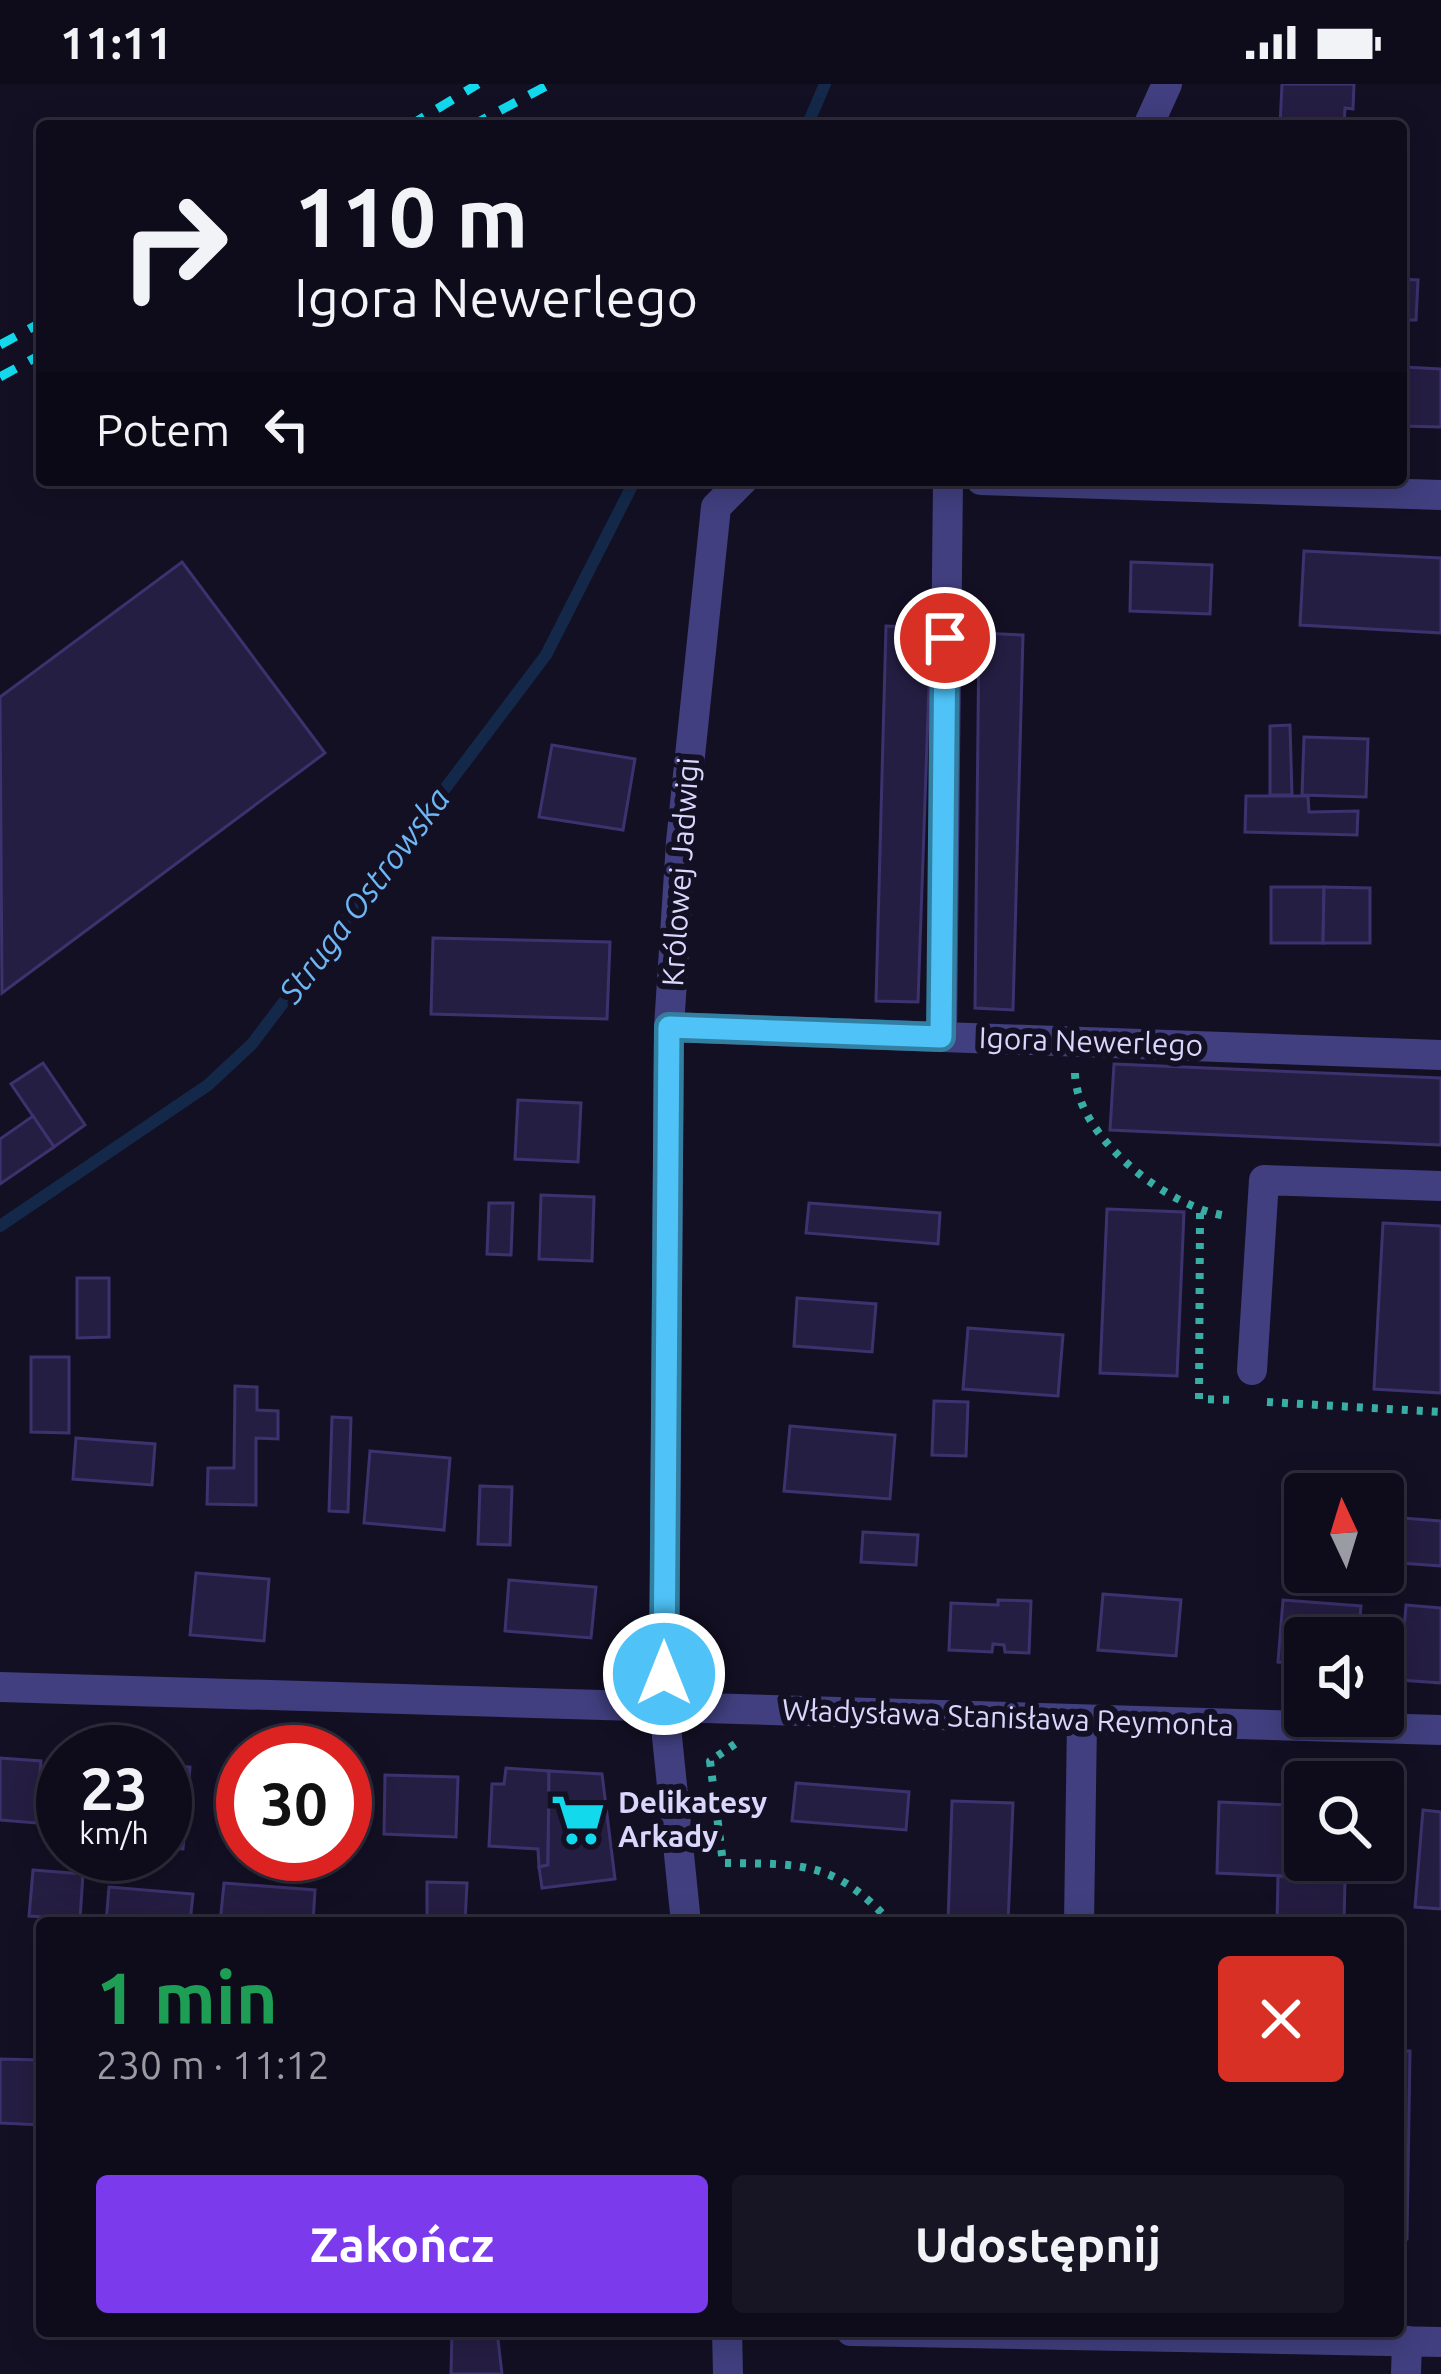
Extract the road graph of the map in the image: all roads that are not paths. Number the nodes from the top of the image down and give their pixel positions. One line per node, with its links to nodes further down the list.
1 (1167, 84): 2 (street)
2 (1151, 120)
3 (737, 486): 7 (street, Królowej Jadwigi)
4 (948, 486): 8 (street)
5 (1189, 486): 6 (street)
6 (1441, 495)
7 (669, 1027): 8 (street, Igora Newerlego); 13 (street, Królowej Jadwigi)
8 (941, 1037): 9 (street, Igora Newerlego)
9 (1441, 1055)
10 (1441, 1186): 11 (street)
11 (1252, 1370)
12 (0, 1687): 13 (street, Władysława Stanisława Reymonta)
13 (664, 1707): 14 (street, Władysława Stanisława Reymonta); 16 (street, Królowej Jadwigi)
14 (1082, 1721): 15 (street, Władysława Stanisława Reymonta); 17 (street)
15 (1441, 1730)
16 (685, 1917)
17 (1079, 1917)
18 (727, 2337): 22 (street)
19 (1220, 2337): 20 (street)
20 (1407, 2341): 21 (street); 23 (street)
21 (1441, 2342)
22 (728, 2374)
23 (1406, 2374)

